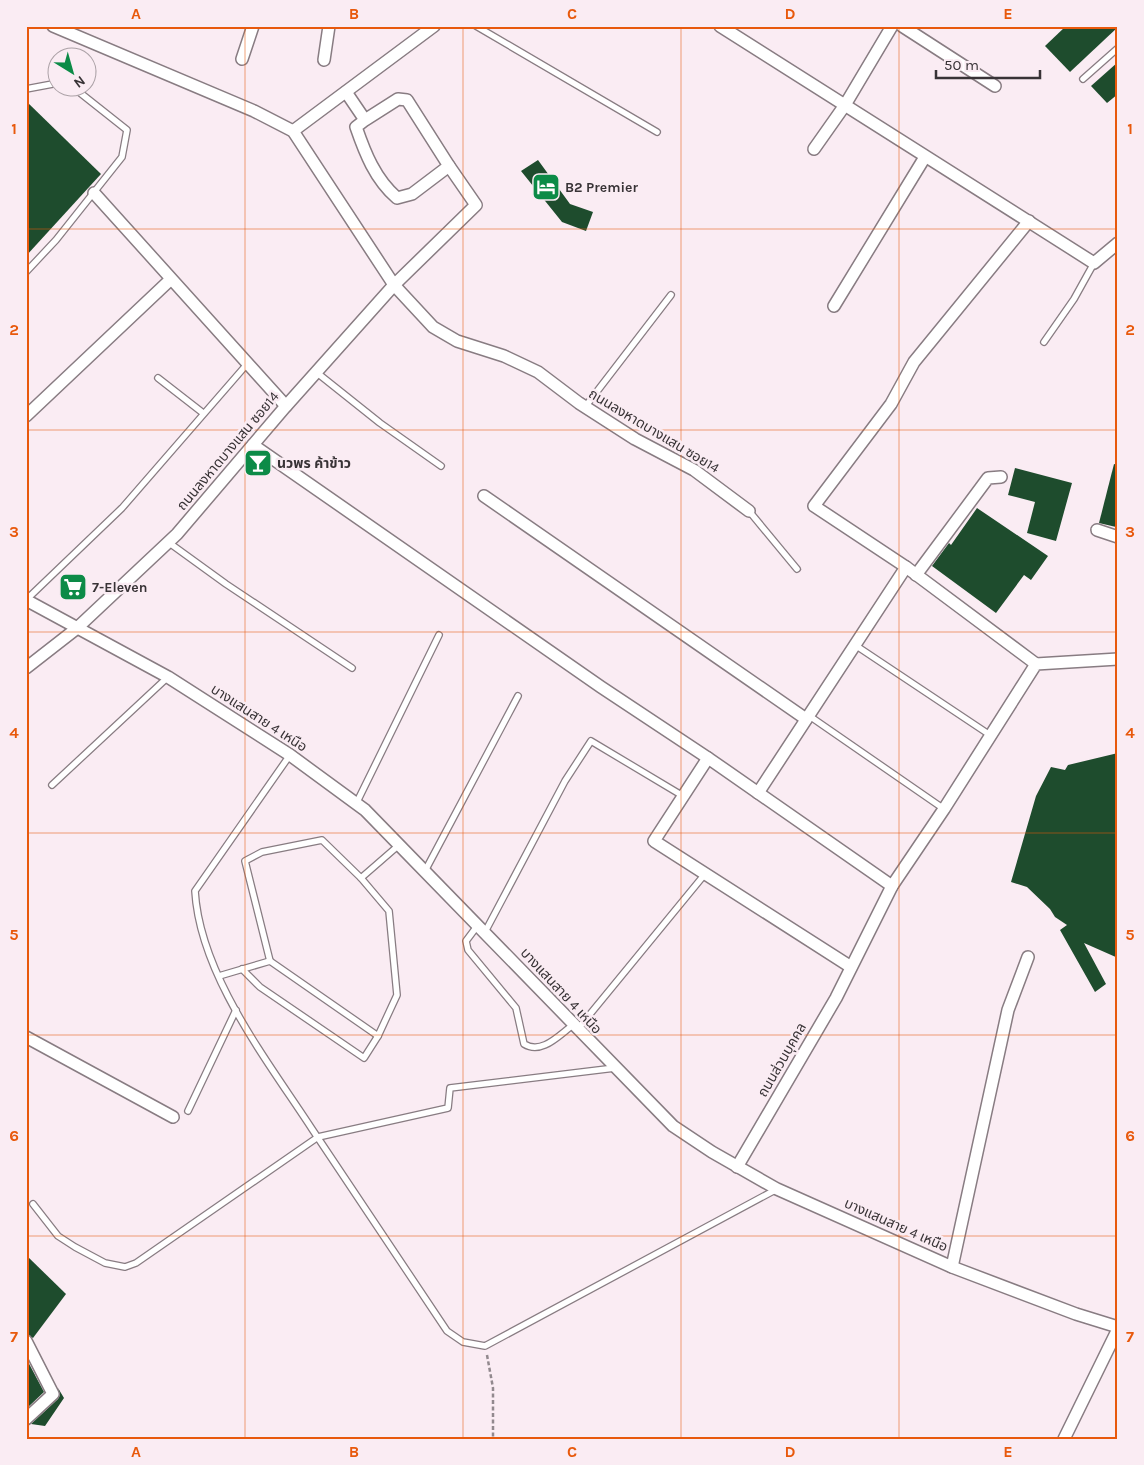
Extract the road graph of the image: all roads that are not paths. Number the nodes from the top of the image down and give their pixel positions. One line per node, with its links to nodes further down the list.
1 (53, 26): 20 (street, ถนนลงหาดบางแสน ซอย14)
2 (253, 26): 10 (street)
3 (330, 26): 11 (street)
4 (434, 26): 16 (street)
5 (476, 26): 21 (lane)
6 (720, 26): 18 (street)
7 (892, 26): 18 (street)
8 (902, 26): 14 (street)
9 (1118, 48): 12 (lane)
10 (242, 59)
11 (324, 60)
12 (1083, 79)
13 (48, 85): 15 (lane)
14 (995, 86)
15 (26, 89)
16 (346, 92): 19 (street); 20 (street)
17 (87, 98): 25 (lane)
18 (845, 105): 22 (street); 23 (street)
19 (365, 120): 24 (street); 24 (street)
20 (293, 131): 31 (street, ถนนลงหาดบางแสน ซอย14)
21 (656, 132)
22 (814, 149)
23 (925, 157): 26 (street); 33 (street)
24 (449, 166): 31 (street)
25 (94, 193): 29 (lane); 30 (street)
26 (1028, 221): 28 (street); 50 (street)
27 (1118, 243): 28 (street)
28 (1094, 263): 34 (lane)
29 (26, 272)
30 (170, 280): 35 (street); 41 (street)
31 (394, 285): 36 (street, ถนนลงหาดบางแสน ซอย14); 39 (street, ถนนลงหาดบางแสน ซอย14)
32 (670, 295): 39 (lane)
33 (834, 306)
34 (1044, 342)
35 (248, 363): 38 (street); 40 (lane)
36 (316, 372): 38 (street, ถนนลงหาดบางแสน ซอย14); 43 (lane)
37 (158, 378): 40 (lane)
38 (286, 406): 42 (street, ถนนลงหาดบางแสน ซอย14)
39 (585, 407): 46 (street, ถนนลงหาดบางแสน ซอย14)
40 (203, 413): 53 (lane)
41 (26, 416)
42 (253, 445): 49 (street, ถนนลงหาดบางแสน ซอย14); 66 (street)
43 (441, 466)
44 (1001, 477): 52 (street)
45 (484, 496): 63 (street)
46 (749, 511): 51 (lane)
47 (1097, 530): 48 (street)
48 (1118, 537)
49 (168, 542): 54 (street, ถนนลงหาดบางแสน ซอย14); 60 (lane)
50 (906, 567): 52 (street); 56 (street)
51 (797, 569)
52 (916, 575): 58 (street)
53 (26, 600): 54 (street, บางแสนสาย 4 เหนือ)
54 (76, 629): 59 (street, ถนนลงหาดบางแสน ซอย14); 61 (street, บางแสนสาย 4 เหนือ)
55 (439, 635): 70 (lane)
56 (855, 645): 63 (street); 64 (lane)
57 (1118, 659): 58 (street)
58 (1036, 664): 64 (street, ถนนส่วนบุคคล)
59 (26, 668)
60 (352, 668)
61 (168, 677): 65 (street, บางแสนสาย 4 เหนือ); 67 (lane)
62 (518, 696): 73 (lane)
63 (807, 717): 68 (street); 71 (lane)
64 (990, 735): 71 (street, ถนนส่วนบุคคล)
65 (290, 755): 70 (street, บางแสนสาย 4 เหนือ); 82 (lane)
66 (708, 758): 68 (street); 69 (street)
67 (52, 785)
68 (758, 793): 76 (street)
69 (683, 796): 74 (street); 77 (lane)
70 (356, 804): 72 (street, บางแสนสาย 4 เหนือ)
71 (944, 810): 76 (street, ถนนส่วนบุคคล)
72 (399, 845): 73 (street, บางแสนสาย 4 เหนือ); 75 (lane)
73 (425, 871): 77 (street, บางแสนสาย 4 เหนือ)
74 (704, 874): 80 (street); 84 (lane)
75 (361, 878): 79 (lane); 85 (lane)
76 (892, 886): 80 (street, ถนนส่วนบุคคล)
77 (482, 929): 84 (street, บางแสนสาย 4 เหนือ); 84 (lane)
78 (1028, 957): 94 (street)
79 (270, 961): 81 (lane); 85 (lane)
80 (851, 967): 91 (street, ถนนส่วนบุคคล)
81 (242, 970): 82 (lane); 85 (lane)
82 (219, 976): 83 (lane)
83 (236, 1010): 88 (lane); 90 (lane)
84 (575, 1028): 87 (street, บางแสนสาย 4 เหนือ)
85 (378, 1036)
86 (26, 1037): 89 (street)
87 (615, 1068): 90 (lane); 91 (street, บางแสนสาย 4 เหนือ)
88 (188, 1111)
89 (173, 1117)
90 (318, 1137): 92 (lane); 93 (lane)
91 (737, 1167): 92 (street, บางแสนสาย 4 เหนือ)
92 (777, 1189): 94 (street, บางแสนสาย 4 เหนือ)
93 (34, 1204)
94 (952, 1266): 95 (street, บางแสนสาย 4 เหนือ)
95 (1118, 1328): 98 (street)
96 (26, 1341): 97 (street)
97 (26, 1419)
98 (1064, 1439)

